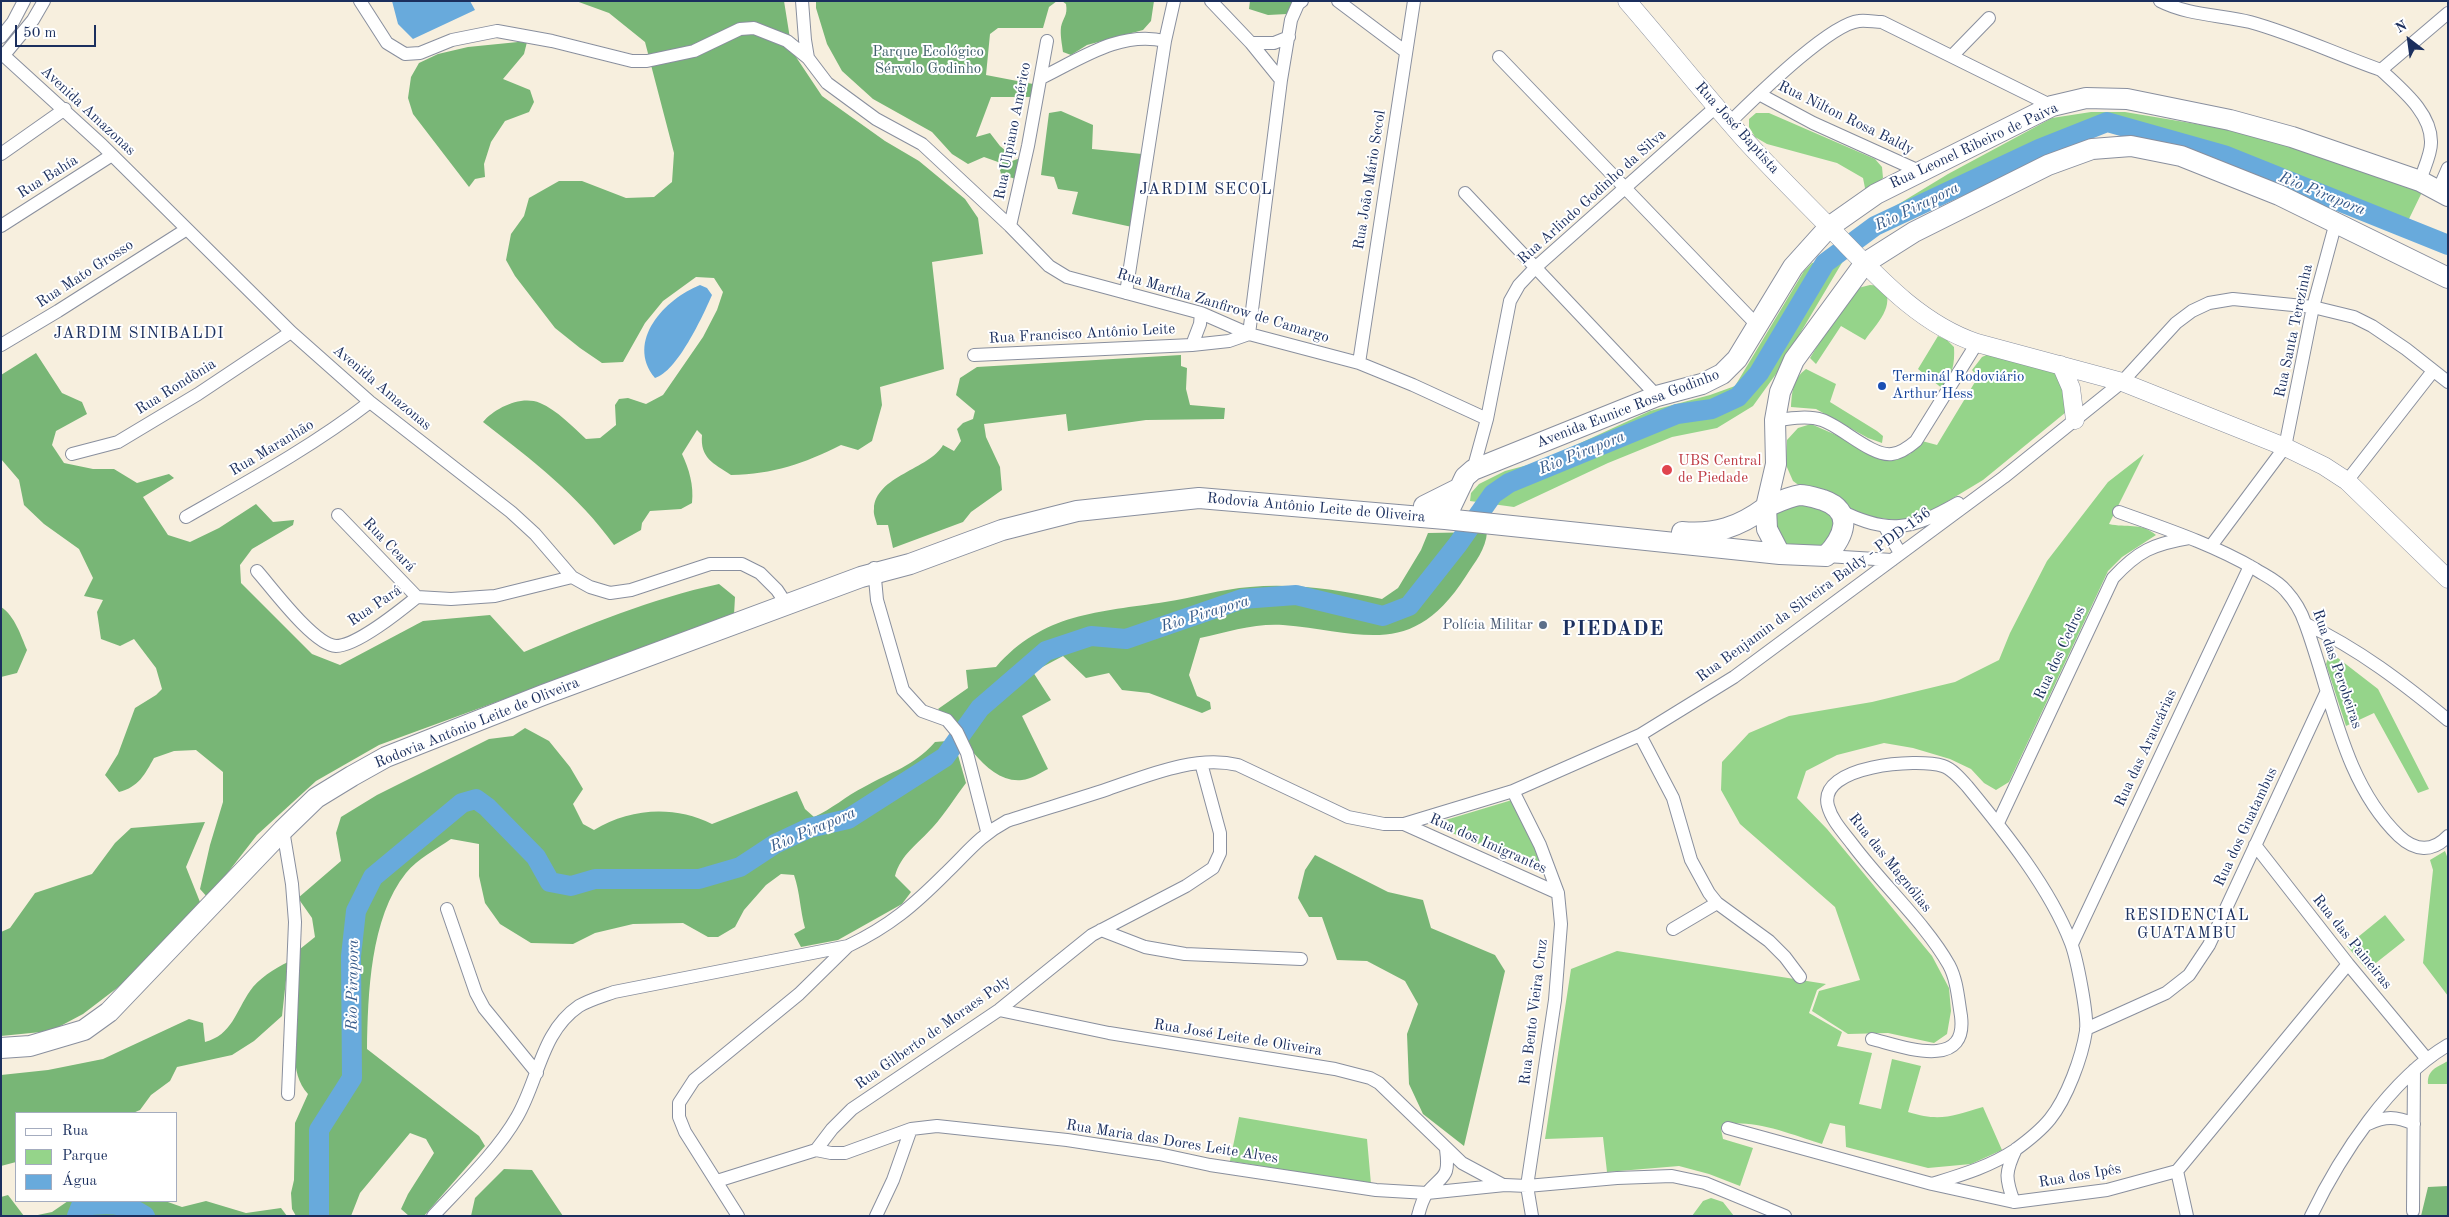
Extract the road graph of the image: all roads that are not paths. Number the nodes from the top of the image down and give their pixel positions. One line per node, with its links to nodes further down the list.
1 (24, 1): 14 (street)
2 (44, 1): 20 (street)
3 (360, 1): 23 (street)
4 (802, 1): 23 (street, Rua Martha Zanfirow de Camargo)
5 (1174, 1): 16 (street)
6 (1211, 1): 18 (street)
7 (1302, 1): 15 (street)
8 (1338, 1): 19 (street)
9 (1414, 1): 19 (street, Rua João Mário Secol)
10 (2160, 1): 24 (street)
11 (1634, 4): 28 (street, Rua José Baptista)
12 (2448, 13): 24 (street)
13 (1989, 18): 21 (street)
14 (1, 37)
15 (1289, 37): 18 (street); 26 (street)
16 (1165, 40): 25 (street); 48 (street)
17 (1047, 41): 25 (street, Rua Ulpiano Américo)
18 (1251, 42): 26 (street)
19 (1406, 52): 58 (street, Rua João Mário Secol)
20 (2, 54): 30 (street, Avenida Amazonas)
21 (1952, 56): 27 (street); 29 (street)
22 (1499, 57): 37 (street)
23 (808, 58): 42 (street, Rua Martha Zanfirow de Camargo)
24 (2381, 70): 36 (street)
25 (1041, 78): 42 (street, Rua Ulpiano Américo)
26 (1281, 80): 53 (street)
27 (1759, 94): 31 (street); 35 (street, Rua Nilton Rosa Baldy)
28 (1717, 106): 31 (street, Rua José Baptista); 37 (street, Rua Arlindo Godinho da Silva)
29 (2052, 106): 35 (main road, Rua Leonel Ribeiro de Paiva); 36 (main road, Rua Leonel Ribeiro de Paiva)
30 (64, 109): 32 (street); 33 (street, Avenida Amazonas)
31 (1730, 122): 44 (street, Rua José Baptista)
32 (1, 154)
33 (112, 155): 41 (street, Rua Bahía); 43 (street, Avenida Amazonas)
34 (2448, 168): 39 (street)
35 (1919, 171): 44 (main road, Rua Leonel Ribeiro de Paiva)
36 (2420, 181): 39 (main road)
37 (1626, 189): 46 (street, Rua Arlindo Godinho da Silva); 51 (street)
38 (1465, 193): 46 (street)
39 (2443, 194)
40 (2336, 222): 45 (main road); 47 (main road); 49 (street, Rua Santa Terezinha)
41 (1, 226)
42 (1010, 226): 48 (street, Rua Martha Zanfirow de Camargo)
43 (186, 229): 52 (street, Avenida Amazonas); 55 (street, Rua Mato Grosso)
44 (1833, 231): 45 (street, Rua José Baptista); 51 (main road, Avenida Eunice Rosa Godinho)
45 (1858, 257): 54 (street, Rua José Baptista); 66 (main road)
46 (1536, 268): 63 (street); 65 (street, Rua Arlindo Godinho da Silva)
47 (2448, 278)
48 (1126, 293): 50 (street, Rua Martha Zanfirow de Camargo)
49 (2313, 307): 60 (street, Rua Benjamin da Silveira Baldy - PDD-156); 61 (street, Rua Benjamin da Silveira Baldy - PDD-156); 68 (street, Rua Santa Terezinha)
50 (1201, 313): 53 (street, Rua Martha Zanfirow de Camargo); 56 (street, Rua Francisco Antônio Leite)
51 (1757, 325): 63 (main road, Avenida Eunice Rosa Godinho)
52 (291, 332): 64 (street, Avenida Amazonas); 69 (street, Rua Rondônia)
53 (1249, 334): 56 (street, Rua Francisco Antônio Leite); 58 (street, Rua Martha Zanfirow de Camargo)
54 (1977, 343): 59 (street, Rua José Baptista); 66 (street)
55 (1, 345)
56 (1192, 345): 57 (street, Rua Francisco Antônio Leite)
57 (974, 355)
58 (1359, 363): 65 (street, Rua Martha Zanfirow de Camargo)
59 (2061, 365): 61 (street, Rua José Baptista); 67 (street)
60 (2433, 371): 62 (street, Rua Benjamin da Silveira Baldy - PDD-156); 73 (street)
61 (2122, 382): 67 (street, Rua Benjamin da Silveira Baldy - PDD-156); 68 (street, Rua José Baptista)
62 (2448, 382)
63 (1657, 396): 71 (main road, Avenida Eunice Rosa Godinho)
64 (370, 402): 82 (street, Rua Maranhão); 96 (street, Avenida Amazonas)
65 (1486, 420): 71 (street, Rua Arlindo Godinho da Silva)
66 (1775, 420): 70 (main road)
67 (2075, 420): 72 (street, Rua Benjamin da Silveira Baldy - PDD-156)
68 (2285, 447): 73 (street, Rua José Baptista); 88 (street)
69 (72, 454)
70 (1776, 464): 75 (main road); 79 (main road)
71 (1473, 470): 74 (main road, Avenida Eunice Rosa Godinho)
72 (2004, 477): 84 (street); 86 (street, Rua Benjamin da Silveira Baldy - PDD-156)
73 (2347, 481): 97 (street, Rua José Baptista)
74 (1458, 489): 76 (main road); 80 (main road, Avenida Eunice Rosa Godinho)
75 (1800, 495): 77 (main road); 79 (main road, Rodovia Antônio Leite de Oliveira)
76 (1424, 506): 80 (main road, Rodovia Antônio Leite de Oliveira); 95 (main road, Rodovia Antônio Leite de Oliveira)
77 (1839, 510): 85 (street); 91 (main road)
78 (2119, 512): 87 (street, Rua das Perobeiras)
79 (1759, 513): 83 (main road, Rodovia Antônio Leite de Oliveira); 89 (main road); 90 (main road)
80 (1452, 514): 83 (main road, Rodovia Antônio Leite de Oliveira); 95 (main road, Rodovia Antônio Leite de Oliveira)
81 (338, 515): 98 (street, Rua Ceará)
82 (186, 517)
83 (1496, 519): 89 (main road, Rodovia Antônio Leite de Oliveira)
84 (1912, 524): 85 (street); 86 (street)
85 (1885, 527): 92 (street)
86 (1928, 533): 92 (street, Rua Benjamin da Silveira Baldy - PDD-156)
87 (2190, 538): 88 (street, Rua das Perobeiras); 106 (street, Rua dos Cedros)
88 (2211, 546): 93 (street, Rua das Perobeiras)
89 (1719, 548): 90 (main road, Rodovia Antônio Leite de Oliveira)
90 (1780, 554): 91 (main road, Rodovia Antônio Leite de Oliveira)
91 (1826, 556): 92 (street, Rodovia Antônio Leite de Oliveira)
92 (1896, 557): 103 (street, Rua Benjamin da Silveira Baldy - PDD-156)
93 (2250, 566): 100 (street, Rua das Perobeiras); 117 (street, Rua das Araucárias)
94 (257, 571): 98 (street, Rua Pará)
95 (870, 573): 99 (main road, Rodovia Antônio Leite de Oliveira); 109 (street)
96 (572, 577): 98 (street, Rua Pará); 99 (street, Avenida Amazonas)
97 (2448, 579)
98 (417, 597)
99 (787, 604): 108 (main road, Rodovia Antônio Leite de Oliveira)
100 (2306, 624): 101 (street, Rua das Perobeiras); 102 (street)
101 (2326, 693): 110 (street, Rua das Perobeiras); 111 (street, Rua dos Guatambus)
102 (2448, 720)
103 (1640, 735): 105 (street, Rua Benjamin da Silveira Baldy - PDD-156); 113 (street)
104 (1201, 763): 107 (street, Rua Benjamin da Silveira Baldy - PDD-156); 109 (street, Rua Benjamin da Silveira Baldy - PDD-156); 116 (street, Rua Gilberto de Moraes Poly)
105 (1512, 791): 107 (street, Rua Benjamin da Silveira Baldy - PDD-156); 112 (street, Rua Bento Vieira Cruz)
106 (1998, 823): 117 (street, Rua das Magnólias); 124 (street, Rua das Magnólias)
107 (1404, 824): 112 (street, Rua dos Imigrantes)
108 (283, 830): 126 (main road, Rodovia Antônio Leite de Oliveira); 130 (street)
109 (987, 831): 118 (street, Rua Benjamin da Silveira Baldy - PDD-156)
110 (2448, 836)
111 (2255, 845): 120 (street, Rua das Paineiras); 123 (street, Rua dos Guatambus)
112 (1558, 893): 142 (street, Rua Bento Vieira Cruz)
113 (1717, 903): 115 (street); 121 (street)
114 (447, 908): 129 (street)
115 (1673, 929)
116 (1101, 930): 119 (street); 122 (street, Rua Gilberto de Moraes Poly)
117 (2072, 944): 123 (street, Rua das Magnólias)
118 (848, 946): 129 (street, Rua Benjamin da Silveira Baldy - PDD-156); 139 (street)
119 (1302, 959)
120 (2348, 964): 127 (street, Rua das Paineiras); 138 (street)
121 (1800, 977)
122 (999, 1010): 135 (street, Rua José Leite de Oliveira); 137 (street, Rua Gilberto de Moraes Poly)
123 (2086, 1029): 136 (street, Rua das Magnólias)
124 (1872, 1039)
125 (2448, 1045): 127 (street)
126 (1, 1048)
127 (2426, 1058): 128 (street)
128 (2414, 1070): 131 (street); 132 (street)
129 (537, 1073): 146 (street, Rua Benjamin da Silveira Baldy - PDD-156)
130 (288, 1094)
131 (2414, 1124): 132 (street); 145 (street)
132 (2365, 1125): 153 (street)
133 (1728, 1128): 140 (street, Rua dos Ipês)
134 (911, 1129): 137 (street, Rua Maria das Dores Leite Alves); 143 (street, Rua Maria das Dores Leite Alves); 148 (street)
135 (1446, 1149): 141 (street, Rua José Leite de Oliveira); 143 (street)
136 (2016, 1149): 140 (street, Rua das Magnólias); 144 (street)
137 (816, 1150): 139 (street)
138 (2177, 1171): 144 (street, Rua dos Ipês); 152 (street)
139 (717, 1181): 147 (street)
140 (1932, 1184): 144 (street, Rua dos Ipês)
141 (1504, 1185): 142 (street, Rua Maria das Dores Leite Alves); 143 (street, Rua Maria das Dores Leite Alves)
142 (1527, 1186): 150 (street, Rua Bento Vieira Cruz); 151 (street, Rua Maria das Dores Leite Alves)
143 (1427, 1194): 149 (street)
144 (2014, 1202)
145 (2413, 1211)
146 (433, 1216)
147 (738, 1216)
148 (876, 1216)
149 (1418, 1216)
150 (1532, 1216)
151 (1785, 1216)
152 (2187, 1216)
153 (2310, 1216)

